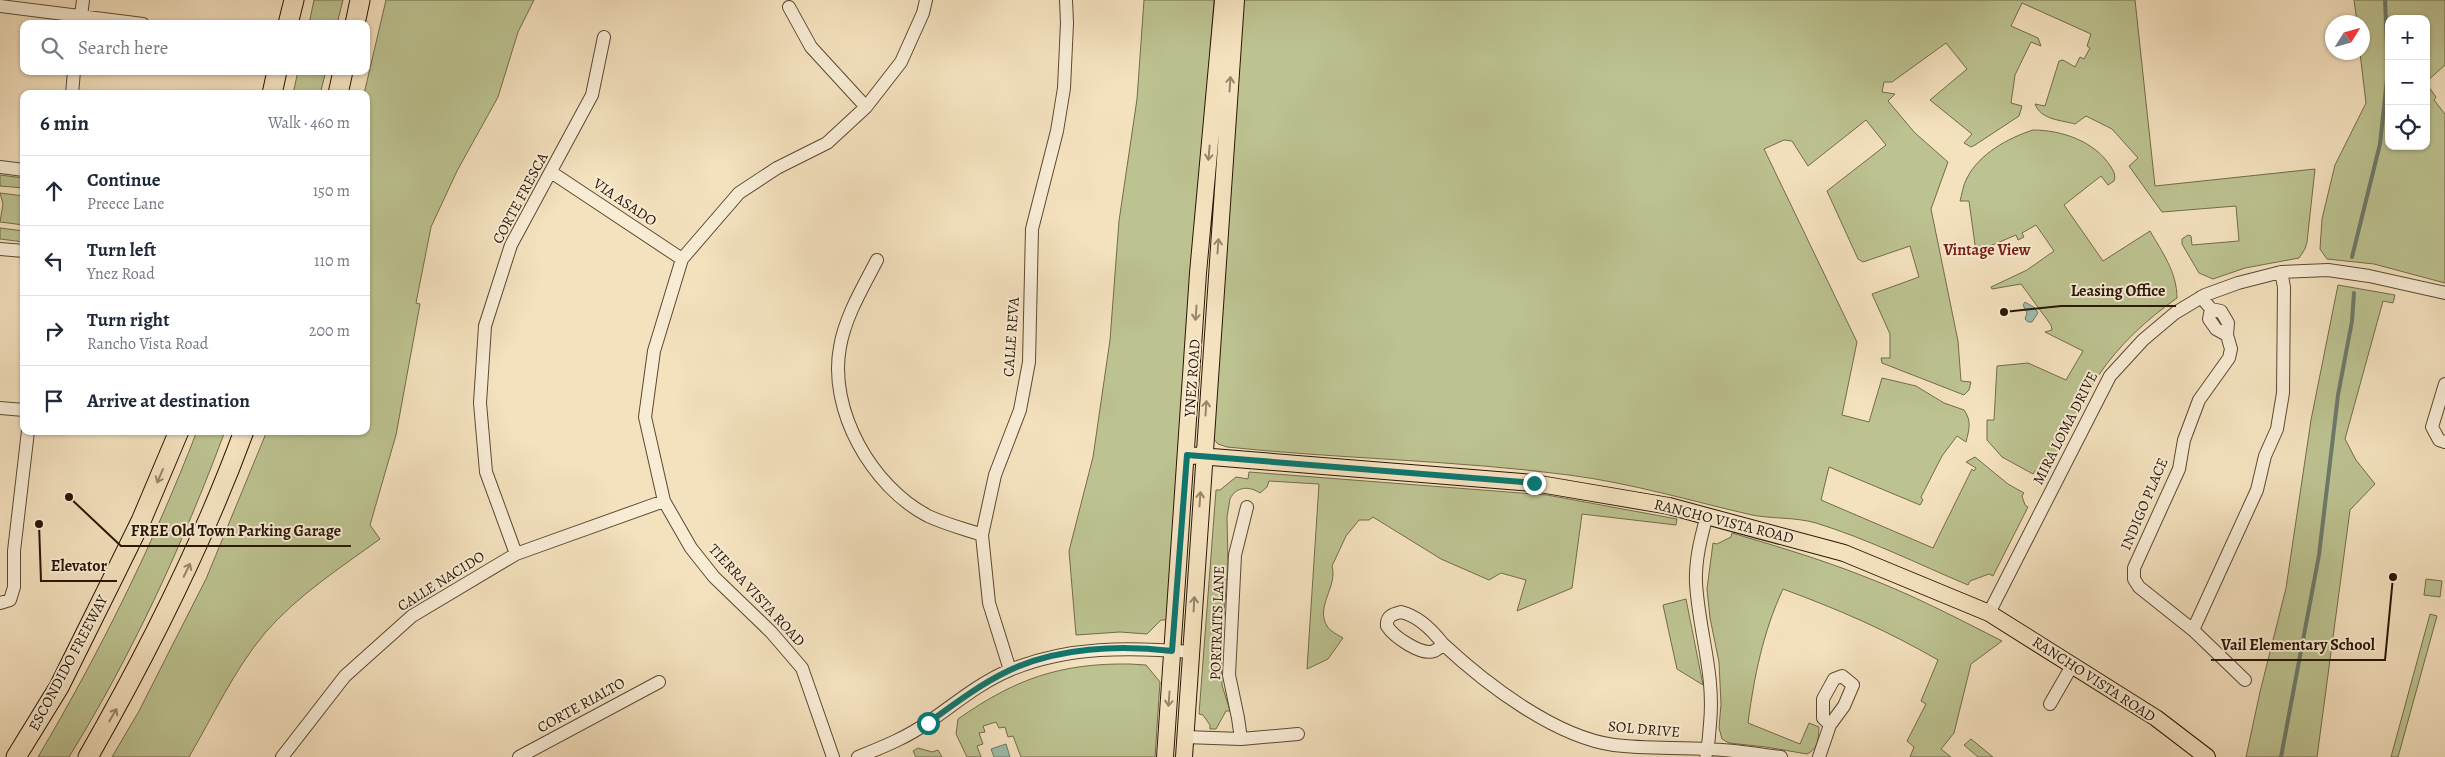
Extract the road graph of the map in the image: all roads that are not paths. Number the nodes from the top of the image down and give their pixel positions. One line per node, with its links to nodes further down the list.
1 (83, 0): 10 (street)
2 (294, 0): 11 (highway)
3 (360, 0): 12 (highway)
4 (926, 0): 20 (street, TIERRA VISTA ROAD)
5 (1066, 0): 42 (street, CALLE REVA)
6 (1223, 0): 38 (main road, YNEZ ROAD, one-way to 38)
7 (1236, 0): 38 (main road, YNEZ ROAD, one-way to 7)
8 (0, 6): 10 (street)
9 (789, 7): 20 (street)
10 (81, 20)
11 (289, 20)
12 (356, 20)
13 (604, 37): 23 (street, CORTE FRESCA)
14 (74, 75): 17 (street)
15 (276, 75): 18 (highway)
16 (342, 75): 19 (highway)
17 (72, 90)
18 (273, 90)
19 (339, 90)
20 (866, 107): 26 (street, TIERRA VISTA ROAD)
21 (0, 167): 22 (street)
22 (20, 170)
23 (551, 172): 26 (street, VIA ASADO); 43 (street, CORTE FRESCA)
24 (0, 248): 25 (street)
25 (20, 250)
26 (682, 259): 39 (street, TIERRA VISTA ROAD)
27 (877, 260): 42 (street)
28 (2281, 272): 29 (street, MIRA LOMA DRIVE); 30 (street, MIRA LOMA DRIVE); 46 (street)
29 (2445, 293)
30 (2201, 297): 45 (street, MIRA LOMA DRIVE); 46 (street, INDIGO PLACE)
31 (2445, 384): 37 (street)
32 (0, 408): 33 (street)
33 (20, 410)
34 (28, 435): 44 (street)
35 (177, 435): 61 (highway, ESCONDIDO FREEWAY, one-way to 61)
36 (242, 435): 62 (highway, one-way to 36)
37 (2445, 442)
38 (1195, 456): 41 (main road, RANCHO VISTA ROAD); 48 (main road, YNEZ ROAD); 49 (main road, YNEZ ROAD, one-way to 38)
39 (664, 501): 43 (street, CALLE NACIDO); 64 (street, TIERRA VISTA ROAD)
40 (1246, 507): 58 (street, PORTRAITS LANE)
41 (1707, 515): 45 (main road, RANCHO VISTA ROAD); 59 (street)
42 (982, 535): 51 (street, CALLE REVA)
43 (516, 554): 60 (street, CALLE NACIDO)
44 (5, 602)
45 (1989, 613): 50 (main road, RANCHO VISTA ROAD)
46 (2193, 630): 52 (street, INDIGO PLACE)
47 (1443, 644): 59 (street, SOL DRIVE)
48 (1172, 651): 49 (street); 51 (street); 66 (main road, YNEZ ROAD, one-way to 66)
49 (1191, 652): 57 (main road, YNEZ ROAD)
50 (2073, 664): 54 (street); 70 (main road, RANCHO VISTA ROAD)
51 (1010, 670): 65 (street)
52 (2245, 680)
53 (658, 682): 63 (street, CORTE RIALTO)
54 (2050, 704)
55 (1830, 725): 69 (street)
56 (1298, 734): 58 (street)
57 (1185, 737): 58 (street); 67 (main road, YNEZ ROAD)
58 (1241, 739)
59 (1706, 753): 68 (street, SOL DRIVE)
60 (286, 755)
61 (16, 757)
62 (88, 757)
63 (519, 757)
64 (833, 757)
65 (858, 757)
66 (1165, 757)
67 (1184, 757)
68 (1780, 757)
69 (1819, 757)
70 (2207, 757)

